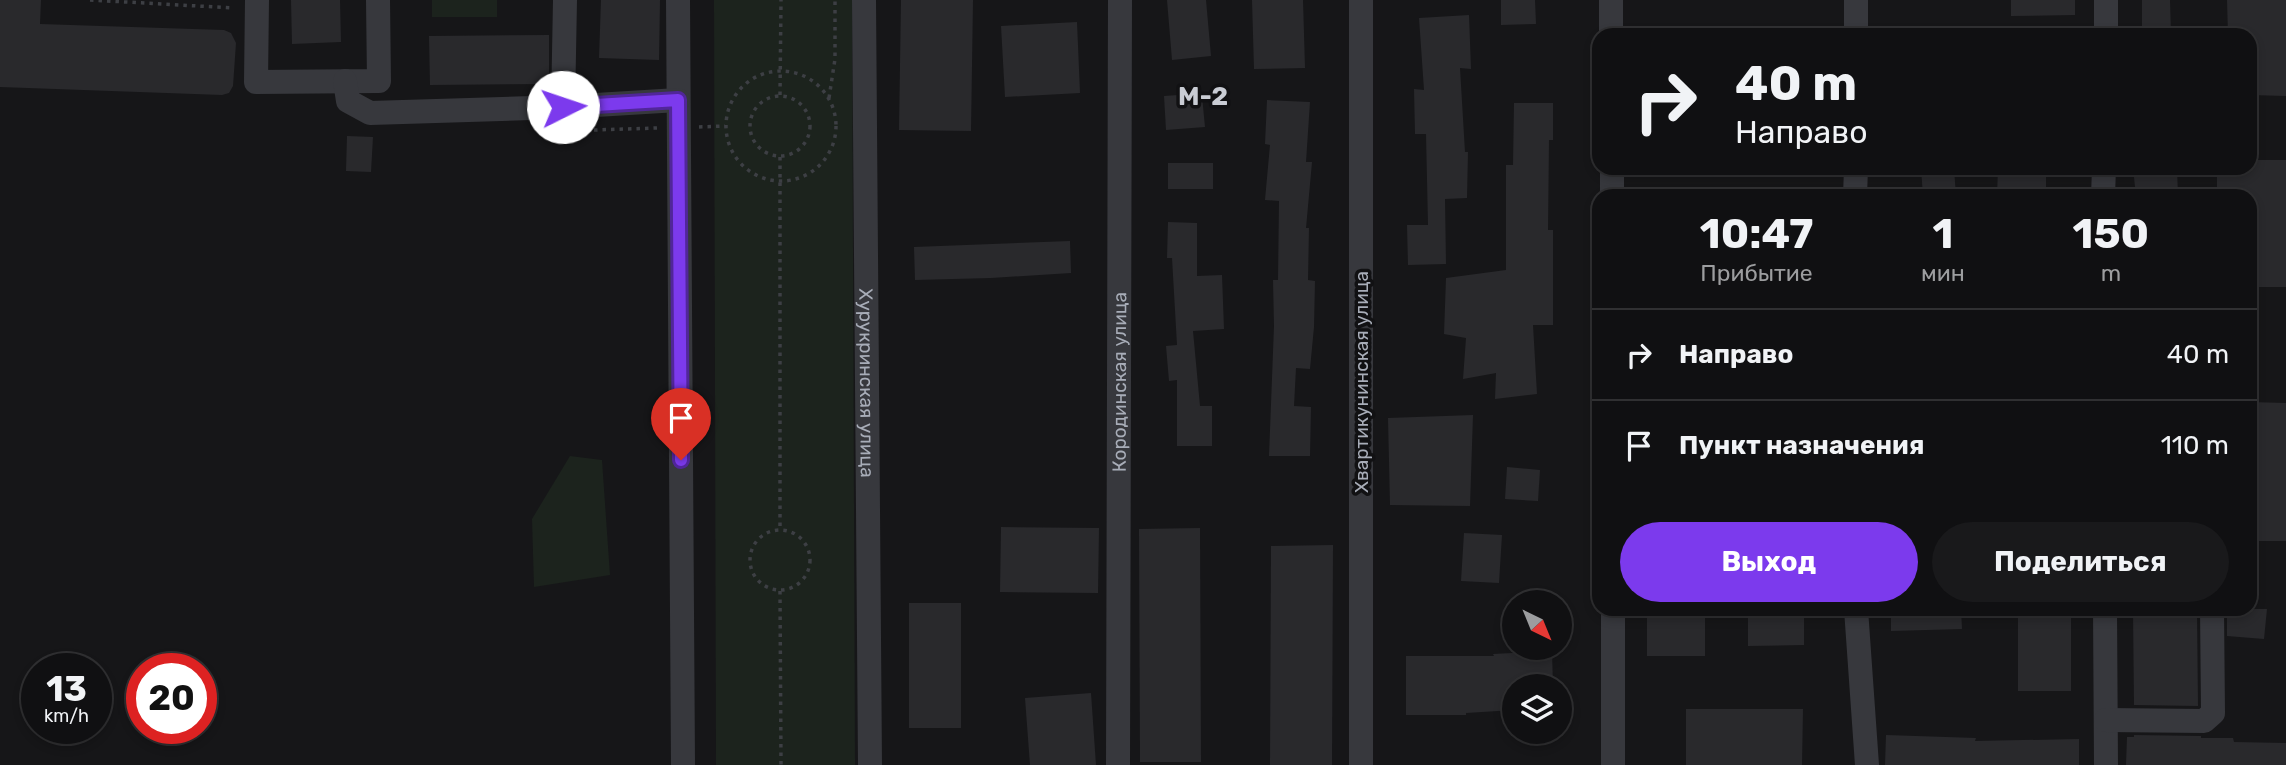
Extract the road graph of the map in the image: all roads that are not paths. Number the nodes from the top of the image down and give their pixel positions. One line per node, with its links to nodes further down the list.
1 (378, 0): 14 (street)
2 (565, 0): 16 (street)
3 (678, 0): 15 (street)
4 (864, 0): 24 (street, Хурукринская улица)
5 (1120, 0): 25 (street, Кородинская улица)
6 (1361, 0): 26 (street, Хвартикунинская улица)
7 (1611, 0): 11 (street)
8 (1856, 0): 12 (street)
9 (2106, 0): 13 (street)
10 (257, 5): 14 (street)
11 (1611, 28)
12 (1856, 28)
13 (2106, 28)
14 (345, 81): 16 (street)
15 (678, 100): 16 (street); 23 (street)
16 (563, 107)
17 (1613, 616): 22 (street)
18 (1856, 616): 27 (street)
19 (2105, 616): 21 (street)
20 (2212, 616): 21 (street)
21 (2106, 720): 28 (street)
22 (1613, 763)
23 (683, 765)
24 (870, 765)
25 (1118, 765)
26 (1361, 765)
27 (1867, 765)
28 (2106, 765)

